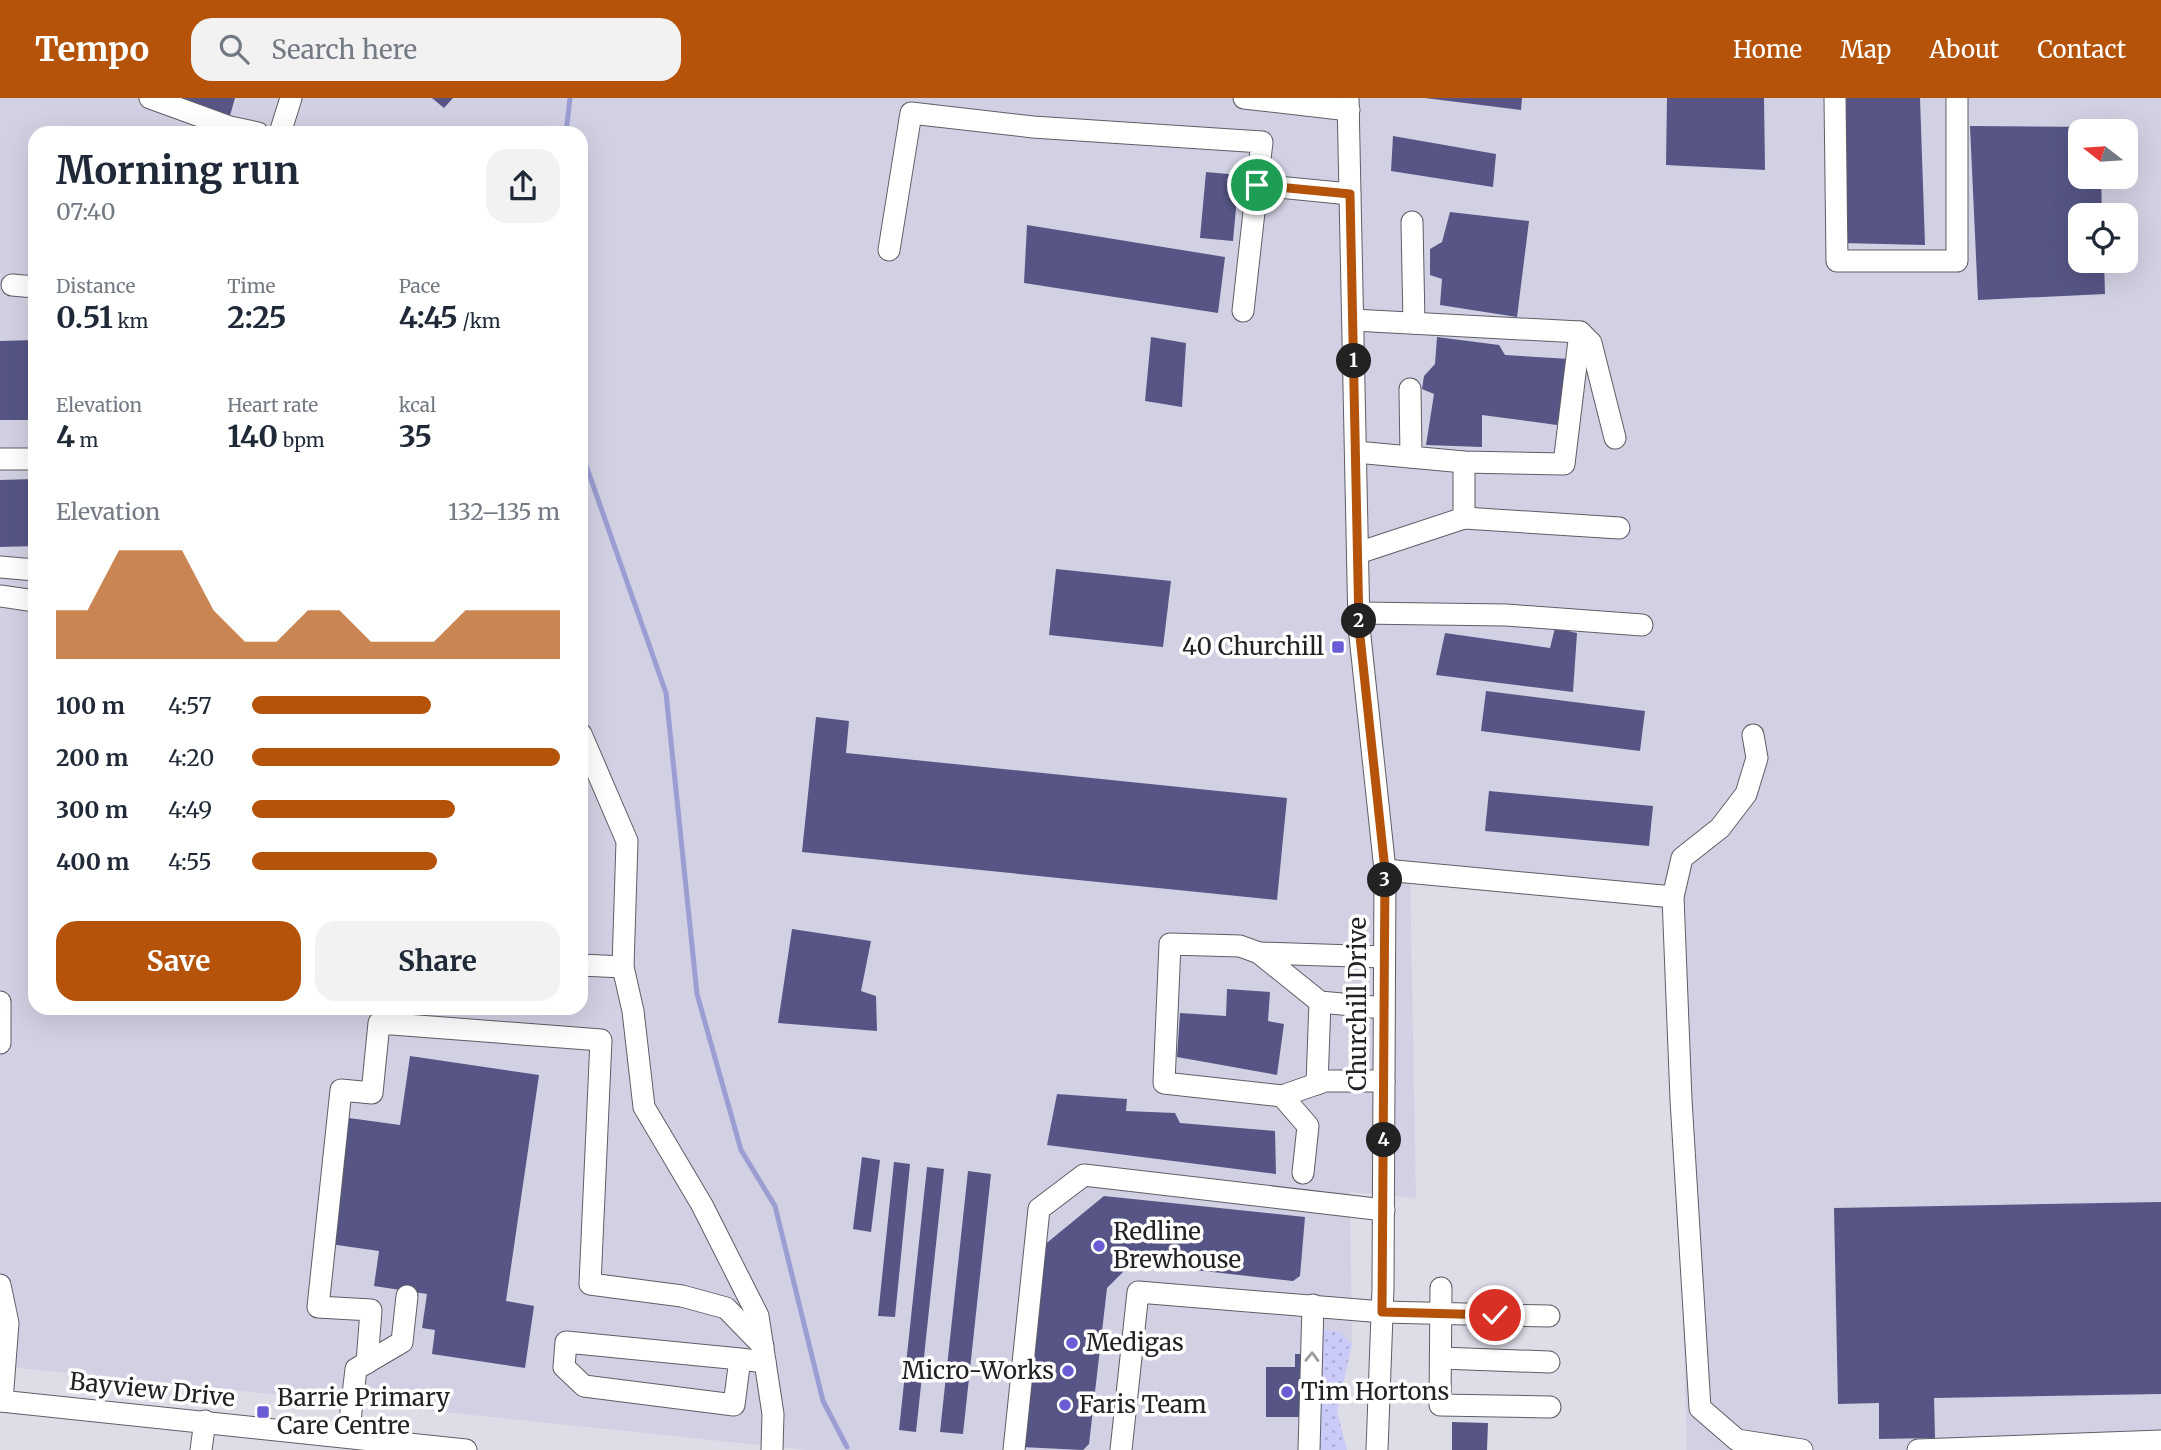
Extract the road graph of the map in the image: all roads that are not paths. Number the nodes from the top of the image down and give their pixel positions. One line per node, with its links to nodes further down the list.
1 (150, 98): 7 (street)
2 (291, 98): 8 (street)
3 (1835, 98): 4 (street)
4 (1956, 98)
5 (1253, 99): 6 (street)
6 (1349, 104): 10 (street, Churchill Drive)
7 (227, 126)
8 (282, 126)
9 (1257, 185): 10 (street); 12 (street); 15 (street)
10 (1350, 194): 16 (street, Churchill Drive)
11 (1412, 222): 17 (street)
12 (889, 250)
13 (12, 285): 14 (street)
14 (28, 286)
15 (1243, 311)
16 (1353, 320): 17 (street); 21 (street, Churchill Drive)
17 (1414, 323): 18 (street)
18 (1580, 332): 20 (street); 25 (street)
19 (1410, 389): 22 (street)
20 (1615, 438)
21 (1356, 452): 22 (street); 28 (street, Churchill Drive)
22 (1411, 457): 25 (street)
23 (1, 459): 24 (street)
24 (28, 459)
25 (1464, 462): 26 (street)
26 (1464, 518): 27 (street); 28 (street)
27 (1619, 528)
28 (1358, 553): 33 (street, Churchill Drive)
29 (0, 567): 30 (street)
30 (28, 569)
31 (0, 596): 32 (street)
32 (28, 600)
33 (1359, 613): 34 (street); 37 (street, Churchill Drive)
34 (1642, 625)
35 (1753, 735): 38 (street)
36 (588, 750): 42 (street)
37 (1385, 870): 38 (street); 40 (street, Churchill Drive)
38 (1673, 897): 76 (street)
39 (1259, 953): 40 (street); 44 (street); 49 (street)
40 (1384, 957): 45 (street, Churchill Drive)
41 (588, 965): 42 (street)
42 (623, 967): 59 (street)
43 (0, 1002): 46 (street)
44 (1320, 1002): 45 (street); 48 (street)
45 (1384, 1008): 47 (street, Churchill Drive)
46 (0, 1043)
47 (1384, 1081): 48 (street); 51 (street, Churchill Drive)
48 (1317, 1084): 49 (street)
49 (1282, 1096): 50 (street)
50 (1303, 1173)
51 (1384, 1210): 56 (street, Churchill Drive); 72 (street)
52 (0, 1285): 64 (street)
53 (1441, 1288): 57 (street)
54 (407, 1296): 63 (street)
55 (1312, 1305): 56 (street); 73 (street); 74 (street, one-way to 55)
56 (1382, 1312): 57 (street); 75 (street, Churchill Drive)
57 (1441, 1313): 58 (street); 60 (street)
58 (1549, 1316)
59 (764, 1354): 61 (street); 63 (street); 71 (street)
60 (1441, 1358): 62 (street); 65 (street)
61 (740, 1359): 61 (street)
62 (1549, 1362)
63 (367, 1363): 67 (street)
64 (1, 1401): 66 (street, Bayview Drive)
65 (1550, 1407)
66 (205, 1421): 67 (street, Bayview Drive); 69 (street)
67 (348, 1437): 70 (street, Bayview Drive)
68 (2161, 1441): 77 (street)
69 (201, 1450)
70 (466, 1450)
71 (772, 1450)
72 (1014, 1450)
73 (1121, 1450)
74 (1309, 1450)
75 (1377, 1450)
76 (1802, 1450)
77 (1919, 1450)

